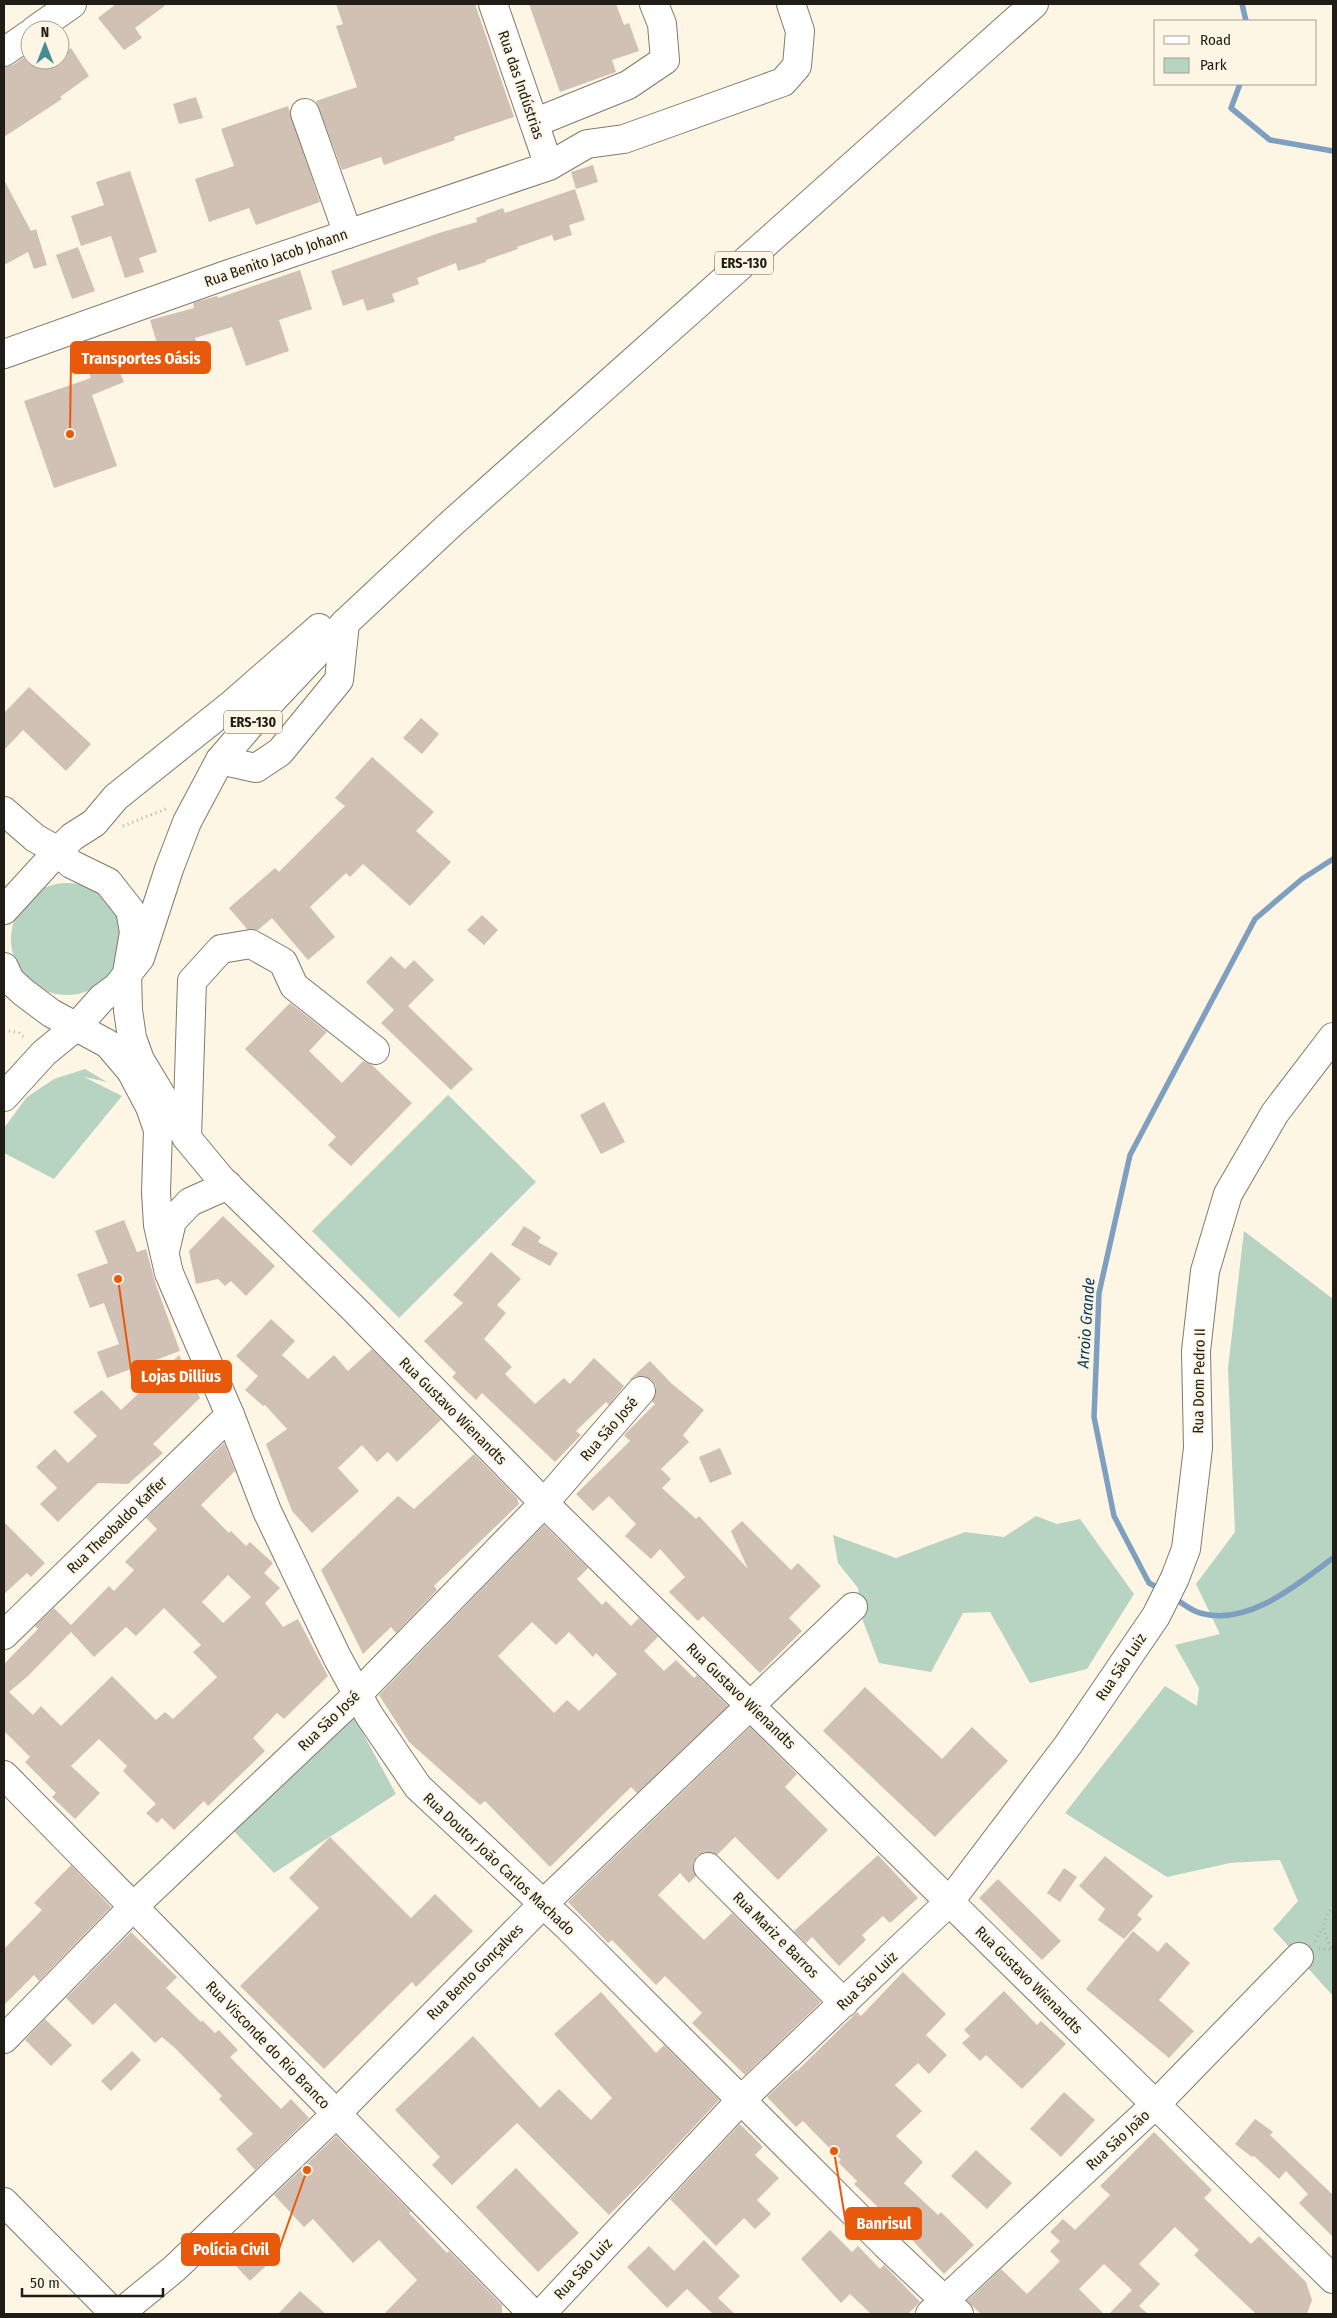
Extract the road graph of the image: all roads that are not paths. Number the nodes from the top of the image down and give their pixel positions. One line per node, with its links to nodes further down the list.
1 (72, 4): 6 (main road)
2 (493, 4): 10 (main road, Rua das Indústrias)
3 (654, 4): 10 (main road)
4 (791, 4): 11 (main road, Rua Benito Jacob Johann)
5 (1034, 4): 14 (main road, ERS-130)
6 (49, 20)
7 (20, 41): 8 (main road)
8 (4, 52)
9 (305, 113): 12 (main road)
10 (534, 122): 11 (main road, Rua das Indústrias)
11 (549, 166): 12 (main road, Rua Benito Jacob Johann)
12 (348, 234): 13 (main road, Rua Benito Jacob Johann)
13 (4, 354)
14 (453, 522): 15 (main road, ERS-130); 17 (main road, ERS-130)
15 (345, 624): 16 (main road, ERS-130); 16 (main road)
16 (220, 760): 20 (main road, ERS-130)
17 (116, 797): 18 (main road); 19 (main road, ERS-130)
18 (8, 815): 19 (main road)
19 (58, 851): 21 (main road); 22 (main road, ERS-130)
20 (169, 868): 25 (main road, ERS-130); 33 (main road)
21 (108, 882): 22 (main road); 25 (main road)
22 (25, 887): 23 (main road, ERS-130)
23 (4, 910)
24 (4, 967): 26 (main road)
25 (127, 973): 27 (main road, ERS-130); 33 (main road)
26 (23, 992): 27 (main road, ERS-130); 28 (main road)
27 (102, 998): 28 (main road, ERS-130)
28 (77, 1026): 31 (main road); 32 (main road, ERS-130)
29 (1333, 1037): 41 (main road, Rua Dom Pedro II)
30 (375, 1050): 34 (main road)
31 (137, 1083): 32 (main road); 33 (main road)
32 (6, 1094)
33 (157, 1103): 34 (main road, Rua Gustavo Wienandts); 36 (main road, Rua Doutor João Carlos Machado)
34 (187, 1138): 35 (main road, Rua Gustavo Wienandts)
35 (228, 1185): 36 (main road); 39 (main road, Rua Gustavo Wienandts)
36 (165, 1253): 38 (main road, Rua Doutor João Carlos Machado)
37 (641, 1391): 39 (main road, Rua São José)
38 (230, 1415): 42 (main road, Rua Theobaldo Kaffer); 43 (main road, Rua Doutor João Carlos Machado)
39 (544, 1503): 43 (main road, Rua São José); 44 (main road, Rua Gustavo Wienandts)
40 (853, 1607): 44 (main road, Rua Bento Gonçalves)
41 (1156, 1616): 47 (main road, Rua São Luiz)
42 (4, 1635)
43 (357, 1695): 48 (main road, Rua Doutor João Carlos Machado); 49 (main road, Rua São José)
44 (750, 1706): 47 (main road, Rua Gustavo Wienandts); 48 (main road, Rua Bento Gonçalves)
45 (4, 1775): 49 (main road, Rua Visconde do Rio Branco)
46 (708, 1867): 51 (main road, Rua Mariz e Barros)
47 (950, 1901): 51 (main road, Rua São Luiz); 54 (main road, Rua Gustavo Wienandts)
48 (543, 1904): 53 (main road, Rua Doutor João Carlos Machado); 55 (main road, Rua Bento Gonçalves)
49 (133, 1907): 52 (main road, Rua São José); 55 (main road, Rua Visconde do Rio Branco)
50 (1305, 1953): 54 (main road, Rua São João)
51 (844, 2003): 53 (main road, Rua São Luiz)
52 (4, 2039)
53 (741, 2100): 58 (main road, Rua Doutor João Carlos Machado); 61 (main road, Rua São Luiz)
54 (1156, 2104): 57 (main road, Rua Gustavo Wienandts); 58 (main road, Rua São João)
55 (336, 2114): 59 (main road, Rua Bento Gonçalves); 60 (main road, Rua Visconde do Rio Branco)
56 (4, 2202): 59 (main road)
57 (1333, 2279)
58 (944, 2309)
59 (117, 2314)
60 (533, 2314)
61 (541, 2314)

